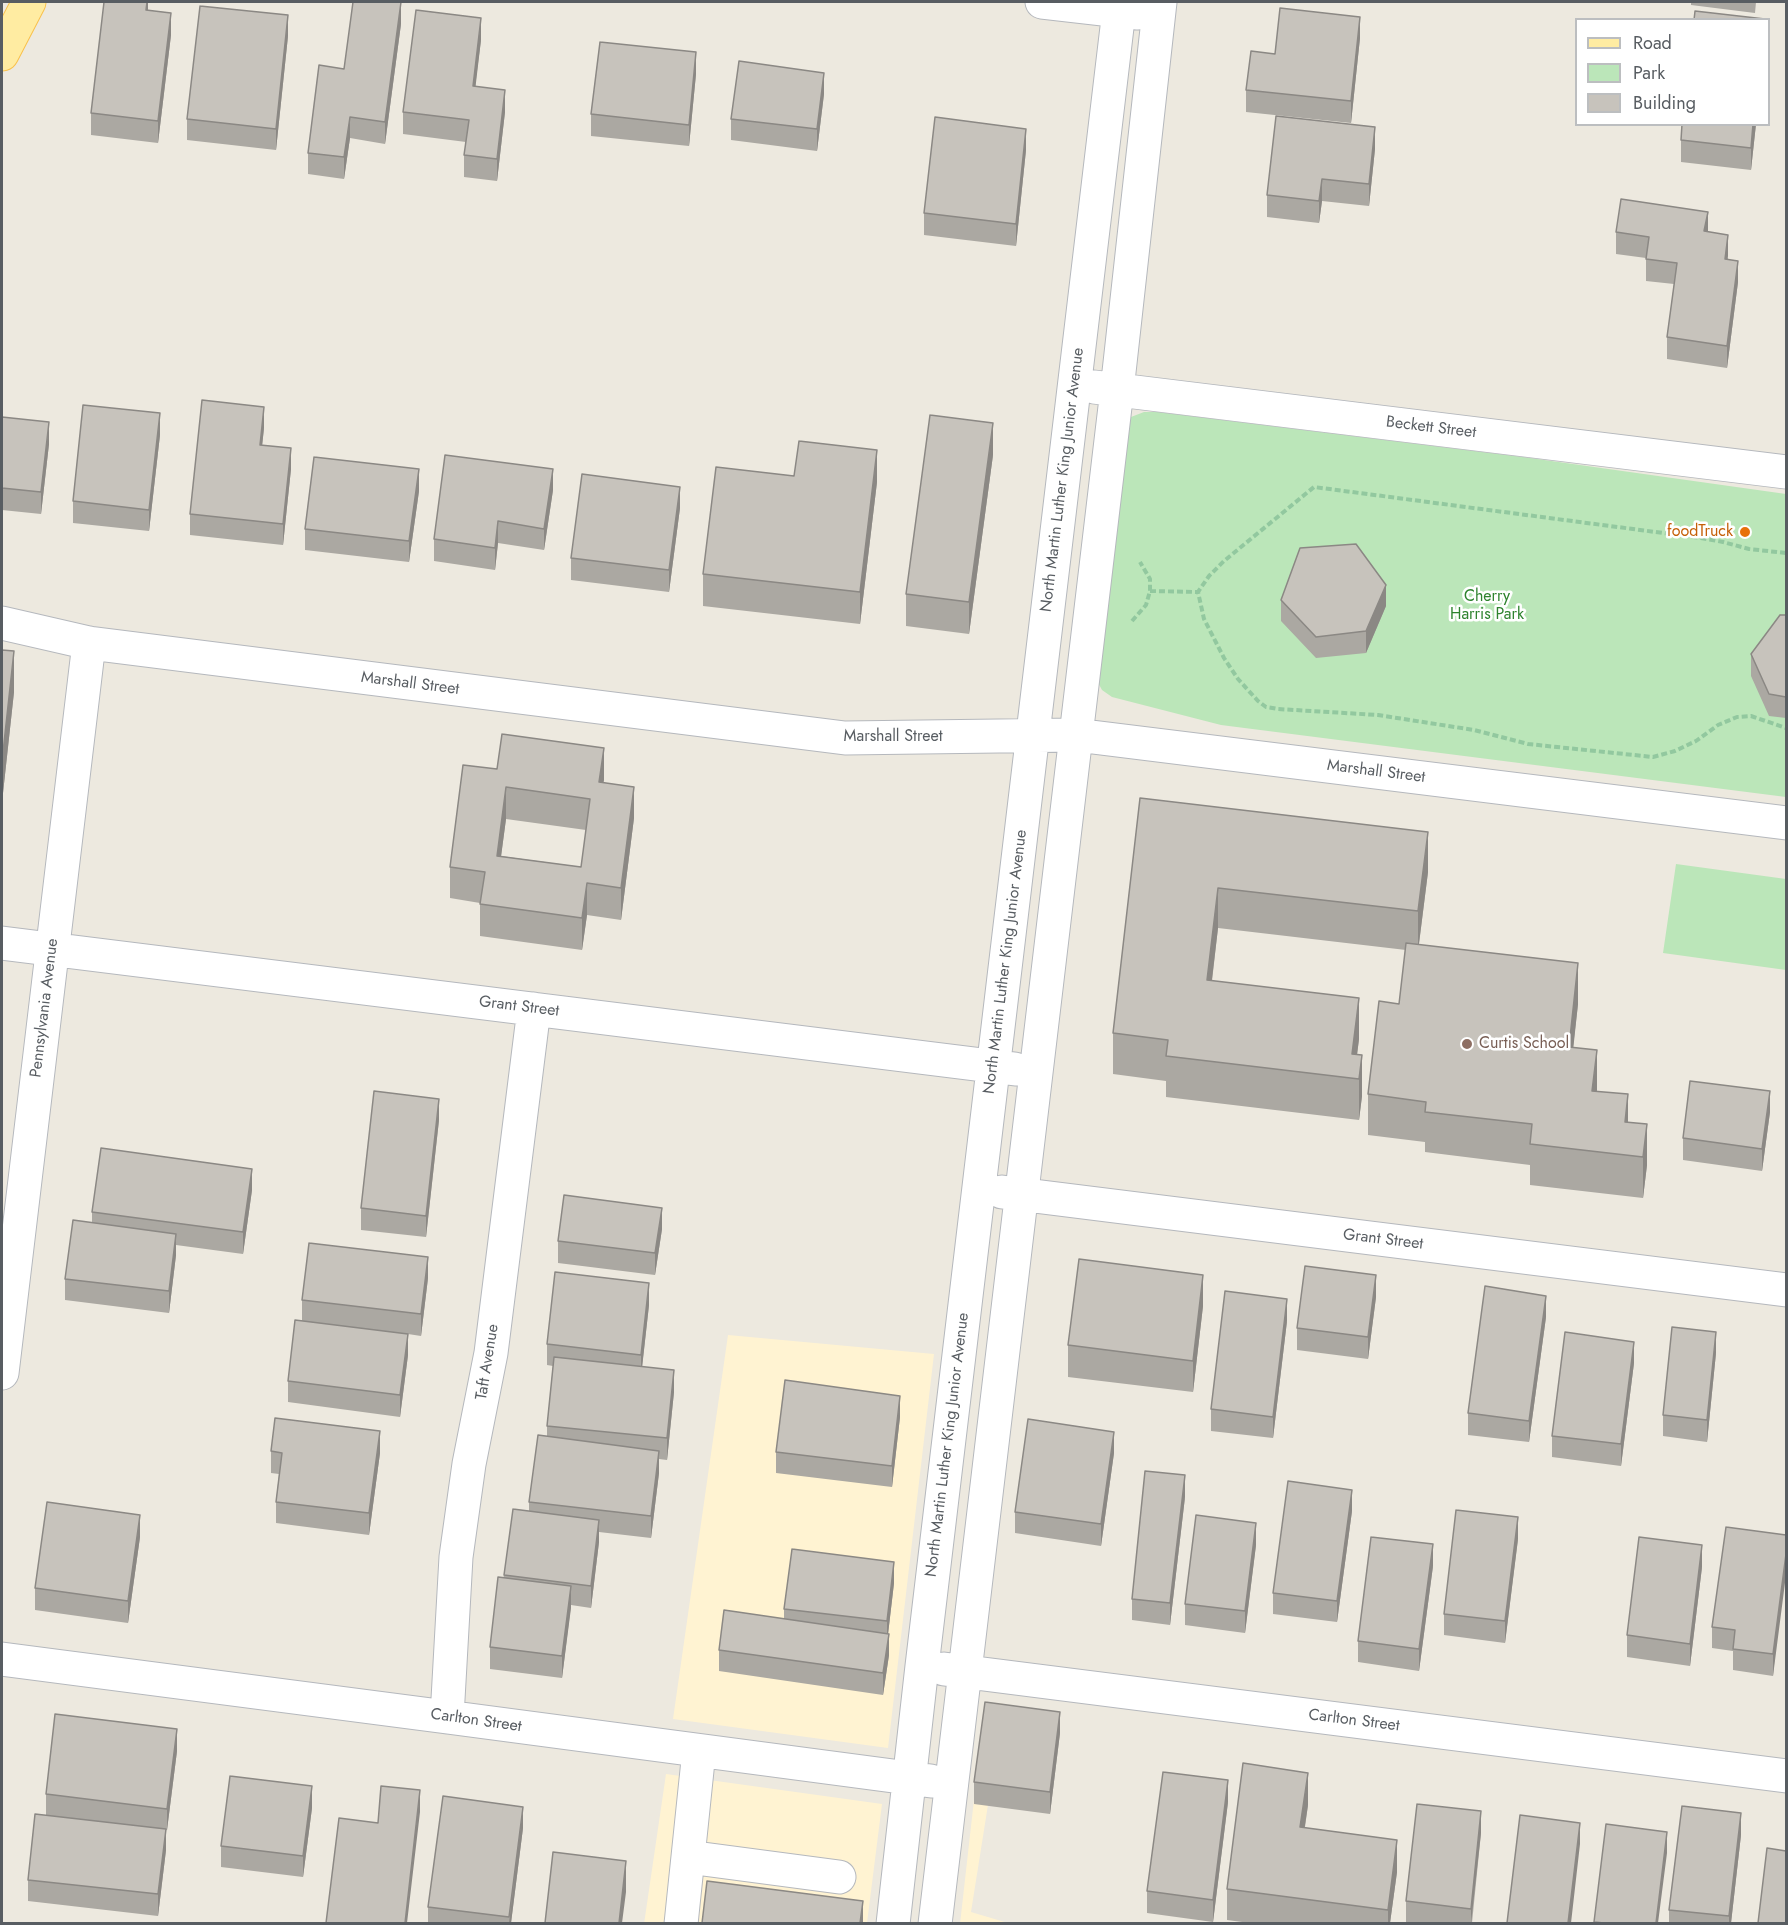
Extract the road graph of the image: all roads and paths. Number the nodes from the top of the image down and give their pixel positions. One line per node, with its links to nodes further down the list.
1 (29, 2): 5 (main road)
2 (1042, 2): 3 (street)
3 (1119, 6): 4 (street); 6 (street, North Martin Luther King Junior Avenue)
4 (1159, 9): 7 (street)
5 (2, 54)
6 (1075, 385): 7 (street, Beckett Street); 15 (street, North Martin Luther King Junior Avenue)
7 (1117, 390): 8 (street, Beckett Street); 16 (street)
8 (1786, 472)
9 (1786, 553): 11 (path)
10 (1150, 591): 11 (path)
11 (1198, 592): 14 (path)
12 (2, 623): 13 (street, Marshall Street)
13 (89, 643): 15 (street, Marshall Street); 19 (street, Pennsylvania Avenue)
14 (1786, 728)
15 (1032, 735): 16 (street, Marshall Street); 21 (street, North Martin Luther King Junior Avenue)
16 (1076, 735): 17 (street, Marshall Street); 22 (street)
17 (1786, 823)
18 (2, 943): 19 (street, Grant Street)
19 (52, 949): 20 (street, Grant Street); 26 (street, Pennsylvania Avenue)
20 (534, 1009): 21 (street, Grant Street); 30 (street, Taft Avenue)
21 (994, 1067): 22 (street, Grant Street); 23 (street, North Martin Luther King Junior Avenue)
22 (1036, 1072): 24 (street)
23 (979, 1189): 24 (street, Grant Street); 28 (street, North Martin Luther King Junior Avenue)
24 (1022, 1194): 25 (street, Grant Street); 29 (street)
25 (1786, 1290)
26 (2, 1373)
27 (2, 1659): 30 (street, Carlton Street)
28 (922, 1666): 29 (street, Carlton Street); 33 (street, North Martin Luther King Junior Avenue)
29 (964, 1671): 32 (street, Carlton Street); 34 (street)
30 (447, 1716): 31 (street, Carlton Street)
31 (699, 1750): 33 (street, Carlton Street); 35 (street)
32 (1786, 1776)
33 (910, 1779): 34 (street, Carlton Street); 38 (street, North Martin Luther King Junior Avenue)
34 (951, 1784): 39 (street)
35 (688, 1857): 36 (street); 37 (street)
36 (839, 1877)
37 (681, 1923)
38 (893, 1923)
39 (935, 1923)

